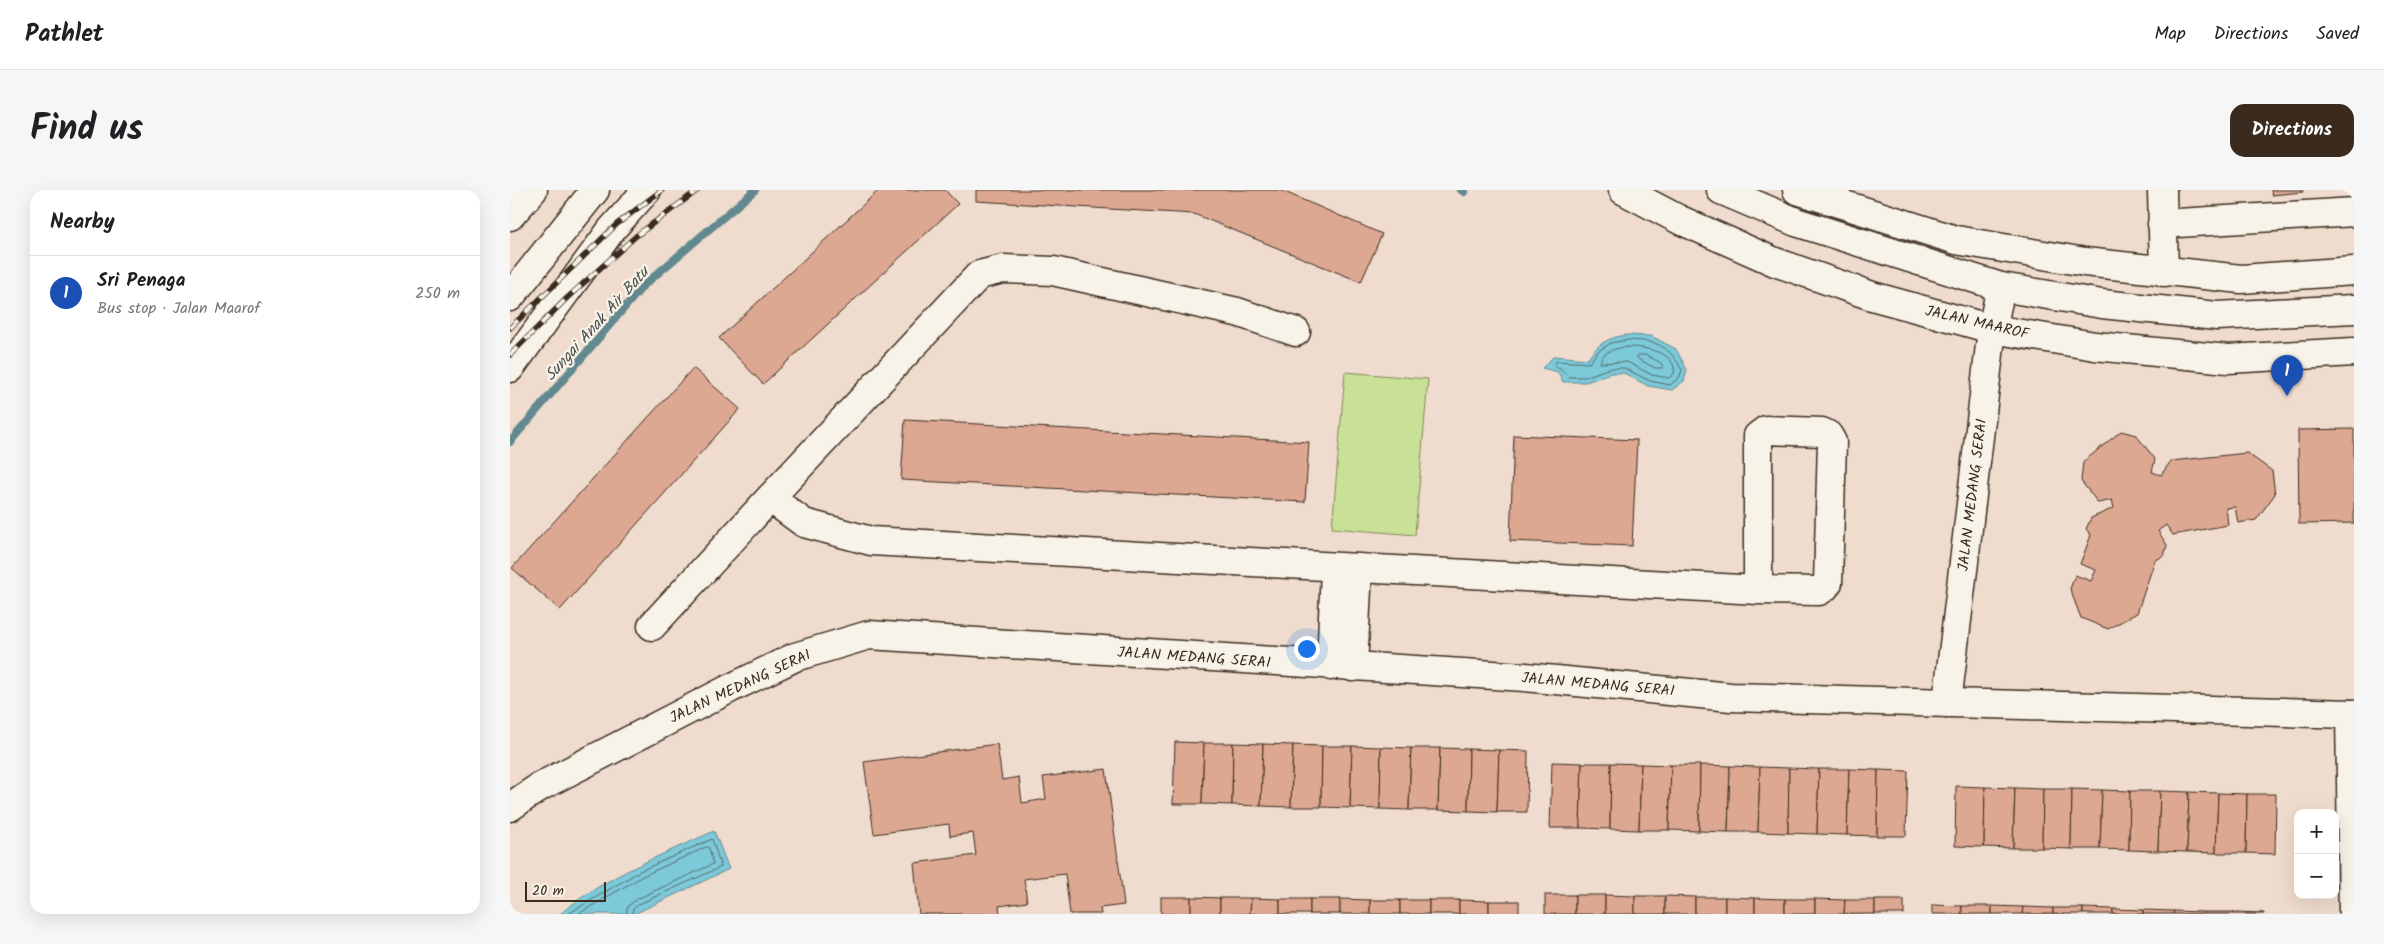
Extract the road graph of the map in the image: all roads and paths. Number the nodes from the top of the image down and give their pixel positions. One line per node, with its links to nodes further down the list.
1 (533, 190): 9 (main road)
2 (595, 190): 14 (main road)
3 (647, 190): 19 (main road)
4 (1623, 190): 16 (main road, JALAN MAAROF)
5 (1721, 190): 13 (main road)
6 (1797, 190): 12 (main road)
7 (2162, 190): 10 (main road)
8 (2354, 212): 10 (main road)
9 (510, 216)
10 (2162, 224): 12 (main road)
11 (2354, 271): 12 (main road)
12 (2164, 272)
13 (2001, 288): 15 (main road); 16 (main road, JALAN MEDANG SERAI)
14 (510, 297)
15 (2354, 309)
16 (1992, 329): 18 (main road, JALAN MAAROF); 25 (main road, JALAN MEDANG SERAI)
17 (1296, 332): 20 (main road)
18 (2354, 352)
19 (510, 368)
20 (770, 498): 21 (main road); 23 (main road)
21 (1338, 568): 22 (main road); 24 (main road); 24 (main road)
22 (1758, 590): 22 (main road)
23 (652, 626)
24 (1334, 666): 25 (main road, JALAN MEDANG SERAI); 27 (main road, JALAN MEDANG SERAI)
25 (1947, 703): 26 (main road, JALAN MEDANG SERAI)
26 (2352, 714): 28 (main road)
27 (510, 807)
28 (2353, 914)

